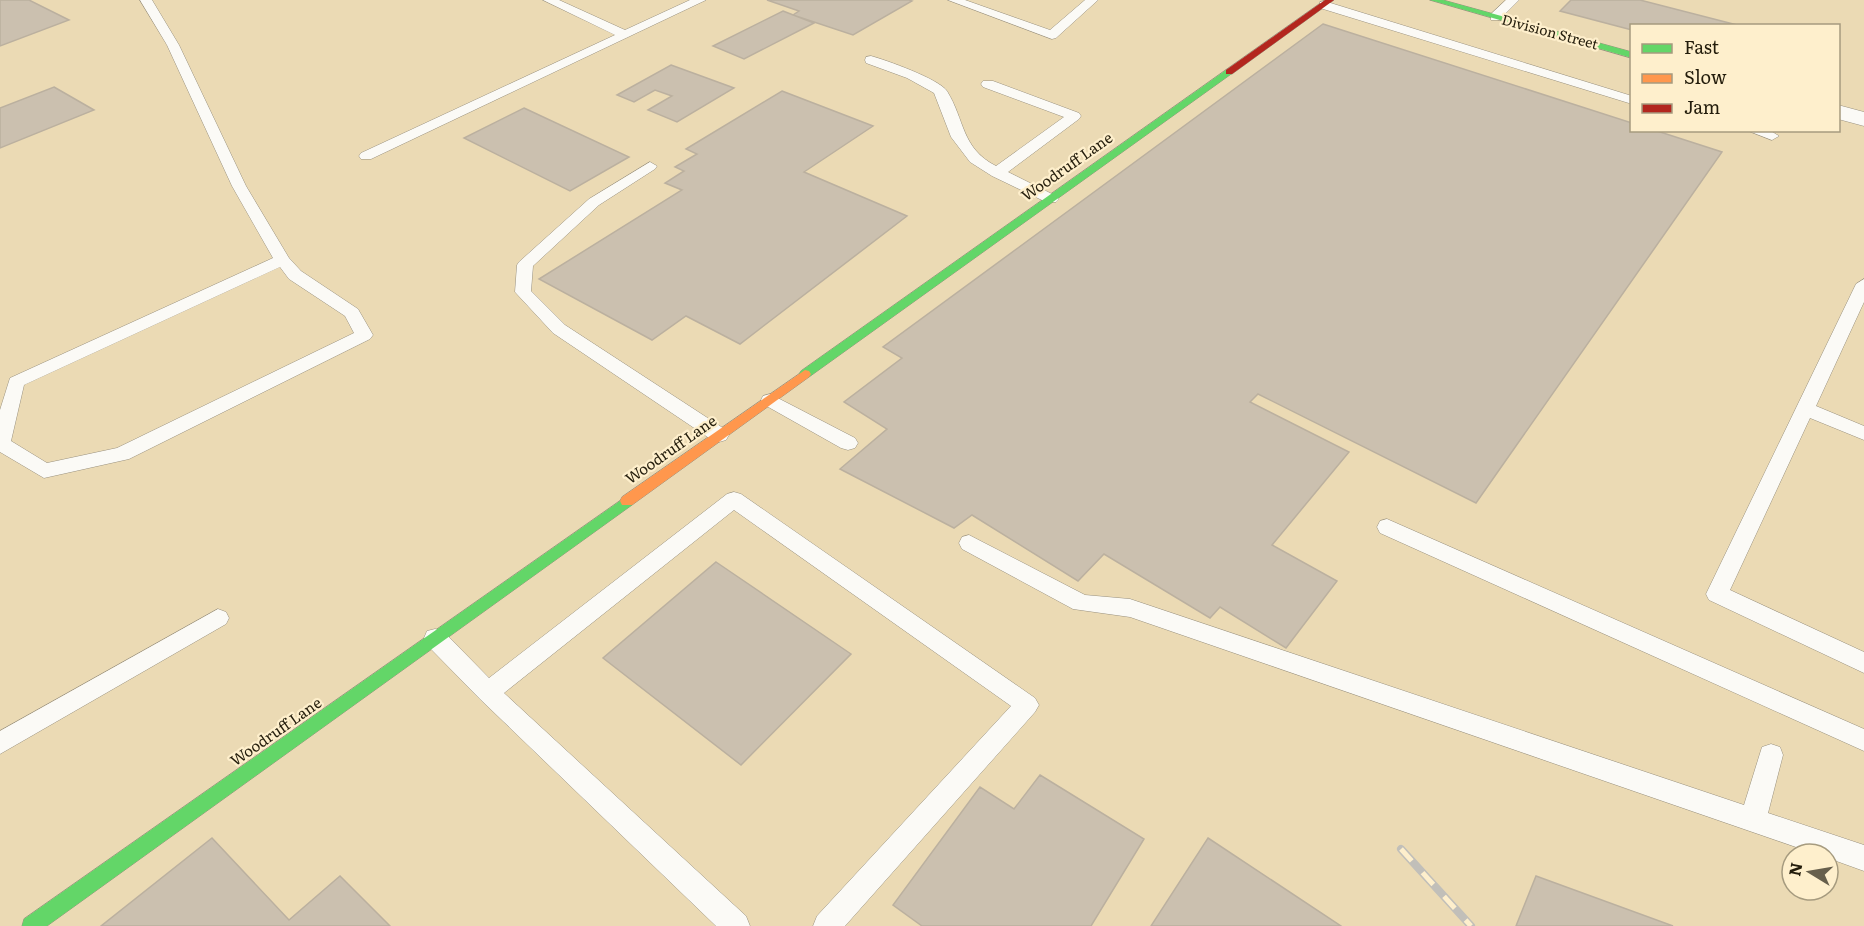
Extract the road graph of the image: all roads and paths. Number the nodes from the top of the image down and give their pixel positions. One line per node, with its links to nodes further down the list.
1 (146, 0): 23 (lane)
2 (549, 0): 10 (lane)
3 (700, 0): 10 (lane)
4 (954, 0): 5 (lane)
5 (1092, 0)
6 (1434, 0): 9 (street, Division Street)
7 (1513, 0): 9 (lane)
8 (1327, 2): 14 (lane); 22 (street, Woodruff Lane)
9 (1495, 17): 11 (street, Division Street)
10 (625, 35): 19 (lane)
11 (1630, 54)
12 (871, 60): 21 (lane)
13 (988, 84): 21 (lane)
14 (1630, 99)
15 (1840, 112): 16 (street)
16 (1864, 119)
17 (1759, 132): 18 (lane)
18 (1772, 136)
19 (366, 156)
20 (650, 166): 28 (lane)
21 (997, 173): 22 (lane)
22 (1051, 199): 25 (street, Woodruff Lane)
23 (282, 260): 23 (lane)
24 (1864, 284): 26 (lane)
25 (770, 400): 28 (street, Woodruff Lane); 29 (lane)
26 (1805, 409): 27 (lane); 34 (lane)
27 (1864, 433)
28 (719, 435): 33 (street, Woodruff Lane)
29 (848, 443)
30 (1387, 526): 36 (lane)
31 (969, 543): 39 (lane)
32 (218, 618): 37 (lane)
33 (435, 638): 35 (lane); 41 (street, Woodruff Lane)
34 (1864, 663)
35 (488, 692): 42 (lane); 43 (lane)
36 (1864, 740)
37 (0, 743)
38 (1771, 755): 39 (lane)
39 (1753, 820): 40 (lane)
40 (1864, 858)
41 (32, 926)
42 (736, 926)
43 (827, 926)

